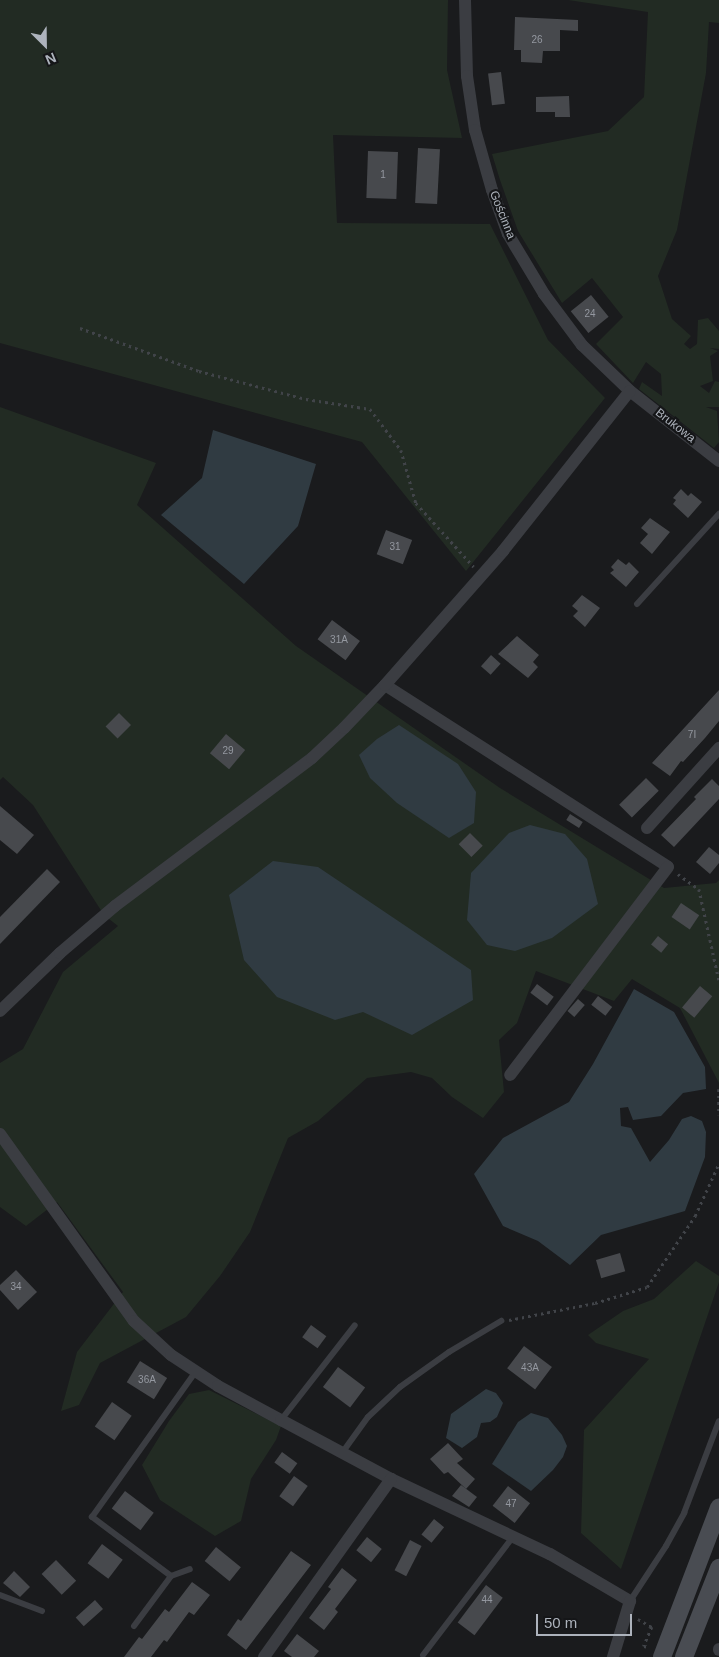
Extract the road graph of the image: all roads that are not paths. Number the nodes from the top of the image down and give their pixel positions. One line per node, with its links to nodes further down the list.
1 (465, 0): 2 (street, Gościnna)
2 (630, 391): 3 (street, Brukowa); 6 (street)
3 (719, 461)
4 (719, 514): 5 (lane)
5 (637, 604)
6 (385, 685): 9 (street); 10 (street)
7 (719, 748): 8 (street)
8 (647, 828)
9 (0, 1011)
10 (510, 1075)
11 (0, 1134): 14 (street)
12 (501, 1322): 17 (lane)
13 (355, 1325): 15 (lane)
14 (196, 1370): 15 (street); 23 (lane)
15 (280, 1420): 17 (street)
16 (719, 1421): 25 (lane)
17 (342, 1453): 18 (street)
18 (391, 1479): 20 (street); 29 (street)
19 (719, 1508): 31 (main road)
20 (514, 1537): 25 (street); 28 (lane)
21 (719, 1568): 32 (main road)
22 (190, 1569): 23 (lane)
23 (171, 1576): 27 (lane)
24 (0, 1595): 26 (lane)
25 (630, 1601): 30 (street)
26 (42, 1611)
27 (134, 1626)
28 (423, 1654)
29 (264, 1657)
30 (613, 1657)
31 (662, 1657)
32 (684, 1657)

